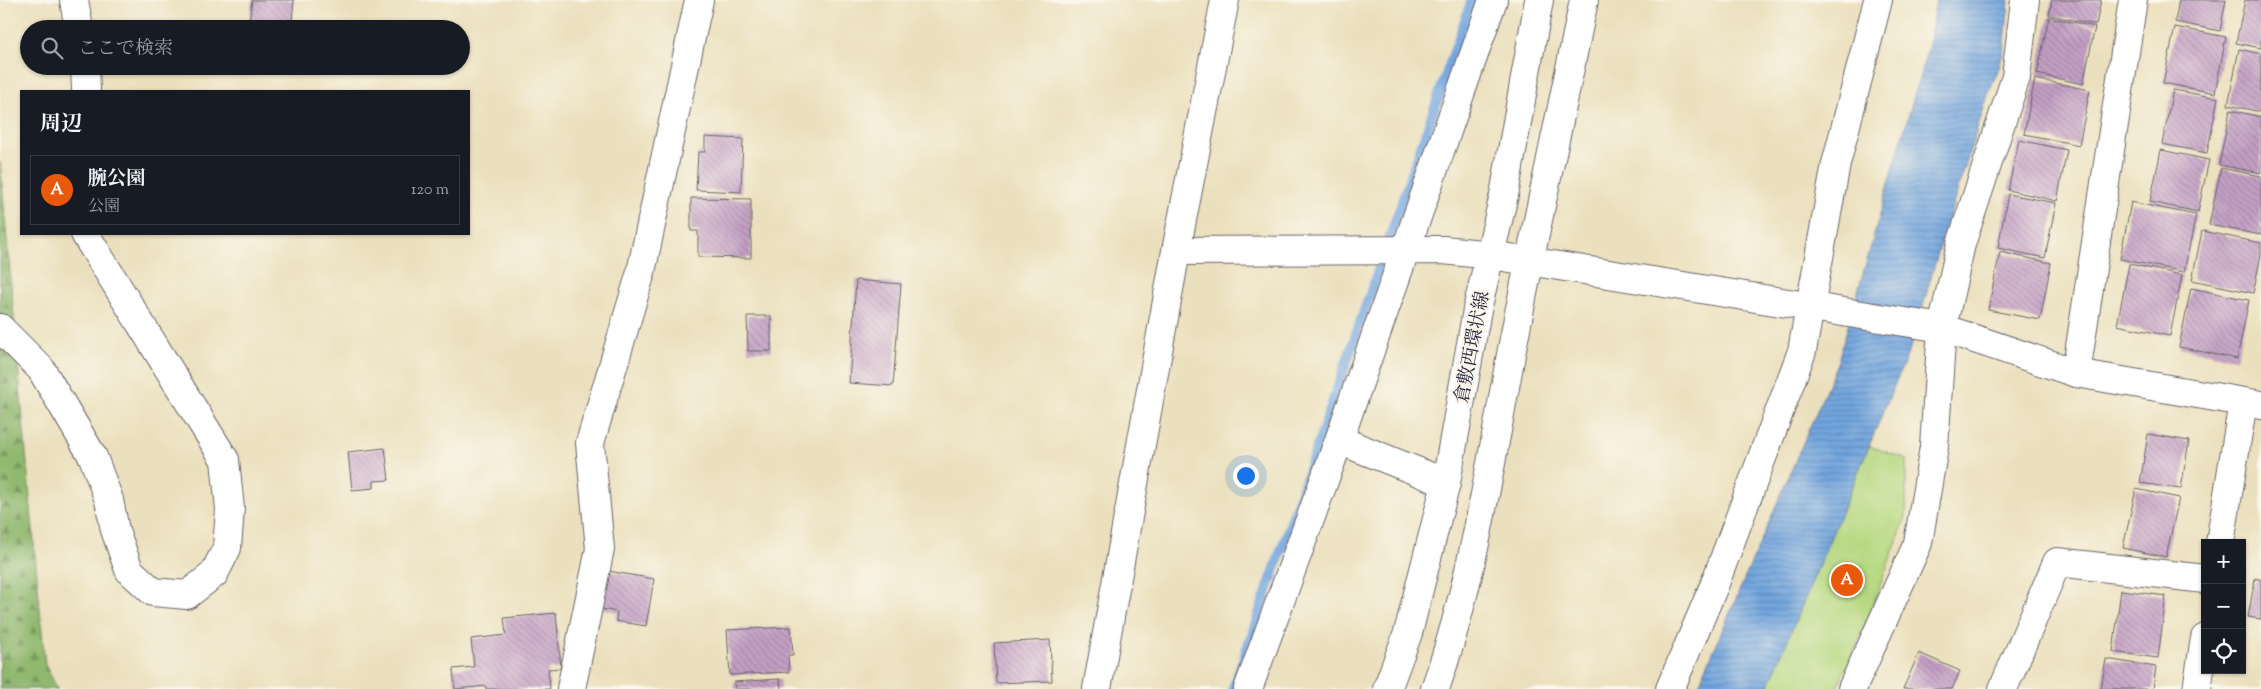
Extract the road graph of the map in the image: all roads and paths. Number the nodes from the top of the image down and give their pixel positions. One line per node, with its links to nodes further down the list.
1 (74, 0): 10 (street)
2 (699, 0): 28 (street)
3 (1225, 0): 15 (street)
4 (1493, 0): 14 (street)
5 (1539, 0): 16 (street, 倉敷西環状線)
6 (1584, 0): 17 (street)
7 (1878, 0): 18 (street)
8 (2025, 0): 20 (street)
9 (2133, 0): 21 (street)
10 (77, 20)
11 (85, 75): 12 (street)
12 (86, 90)
13 (86, 235): 19 (street)
14 (1406, 250): 15 (street); 16 (street); 23 (street)
15 (1176, 251): 29 (street)
16 (1491, 255): 17 (street); 24 (street, 倉敷西環状線)
17 (1530, 261): 18 (street); 32 (street)
18 (1809, 306): 20 (street); 33 (street)
19 (0, 328)
20 (1942, 328): 21 (street); 34 (street)
21 (2076, 373): 22 (street)
22 (2252, 403): 25 (street)
23 (1339, 440): 24 (street); 30 (street)
24 (1446, 483): 31 (street, 倉敷西環状線)
25 (2221, 539)
26 (2201, 579): 35 (street)
27 (2201, 661): 36 (street)
28 (571, 689)
29 (1096, 689)
30 (1248, 689)
31 (1387, 689)
32 (1435, 689)
33 (1670, 689)
34 (1852, 689)
35 (2003, 689)
36 (2196, 689)

